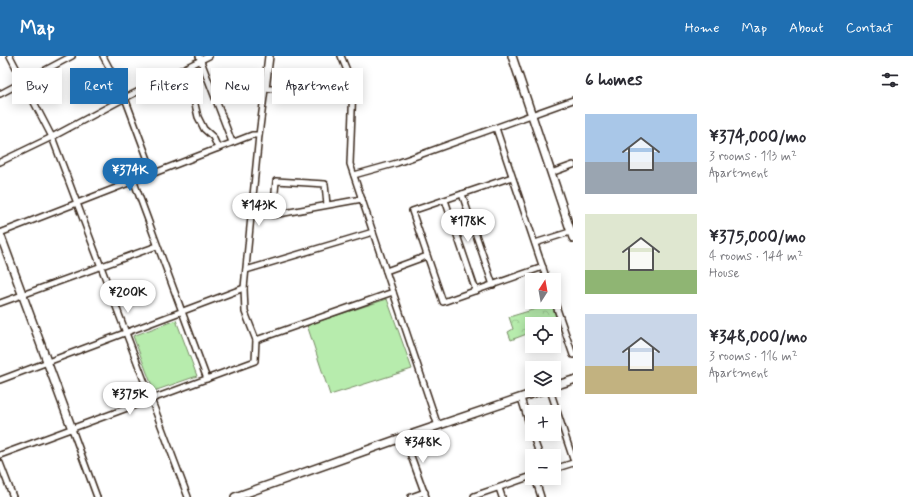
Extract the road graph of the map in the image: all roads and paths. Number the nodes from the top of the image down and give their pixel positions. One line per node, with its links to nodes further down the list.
1 (10, 56): 9 (street)
2 (72, 56): 10 (street)
3 (103, 56): 11 (street)
4 (209, 56): 8 (street)
5 (269, 56): 15 (street)
6 (341, 56): 13 (street)
7 (512, 56): 24 (street)
8 (200, 58): 12 (street); 28 (street)
9 (16, 68)
10 (50, 68)
11 (109, 68)
12 (185, 68)
13 (346, 68)
14 (12, 88): 17 (street)
15 (265, 89): 16 (street); 26 (street)
16 (272, 89)
17 (0, 94)
18 (573, 100): 24 (street)
19 (35, 104): 27 (street)
20 (114, 104): 27 (street)
21 (127, 104): 32 (street)
22 (195, 104): 29 (street)
23 (352, 104): 34 (street)
24 (531, 114): 25 (street); 33 (street)
25 (496, 128): 34 (street); 35 (street)
26 (259, 135): 28 (street); 50 (street)
27 (52, 137): 30 (street); 40 (street)
28 (232, 142): 29 (street)
29 (218, 148): 32 (street)
30 (0, 162)
31 (573, 165): 33 (street)
32 (153, 173): 36 (street)
33 (551, 173): 43 (street)
34 (354, 175): 38 (street)
35 (512, 177): 37 (street); 45 (street)
36 (134, 182): 40 (street); 46 (street)
37 (462, 194): 39 (street); 53 (street)
38 (362, 199): 41 (street); 42 (street)
39 (445, 200): 47 (street); 55 (street)
40 (78, 203): 44 (street); 48 (street)
41 (327, 206): 41 (street)
42 (373, 232): 50 (street); 51 (street)
43 (572, 233): 45 (street)
44 (0, 234): 57 (street)
45 (536, 243): 49 (street)
46 (157, 246): 48 (street); 60 (street)
47 (427, 256): 51 (street); 55 (street)
48 (101, 266): 57 (street); 61 (street)
49 (543, 267): 52 (street); 53 (street)
50 (246, 270): 54 (street)
51 (386, 271): 56 (street)
52 (545, 273)
53 (493, 285): 55 (street)
54 (244, 288): 60 (street); 62 (street)
55 (476, 291)
56 (393, 292): 62 (street); 74 (street)
57 (23, 295): 58 (street); 64 (street)
58 (0, 304)
59 (557, 309): 63 (street)
60 (182, 313): 61 (street); 66 (street)
61 (126, 333): 64 (street); 72 (street)
62 (256, 340): 66 (street)
63 (573, 355)
64 (48, 362): 65 (street); 75 (street)
65 (0, 380)
66 (207, 380): 72 (street)
67 (573, 380): 68 (street)
68 (561, 384)
69 (525, 397): 71 (street)
70 (552, 397): 78 (street)
71 (521, 398): 73 (street); 74 (street)
72 (151, 399): 75 (street); 88 (street)
73 (525, 411)
74 (438, 426): 76 (street)
75 (72, 429): 77 (street); 87 (street)
76 (404, 437): 85 (street); 89 (street)
77 (0, 455)
78 (573, 459)
79 (0, 463): 86 (street)
80 (573, 463): 81 (street)
81 (561, 467)
82 (525, 479): 84 (street)
83 (537, 485): 93 (street)
84 (499, 488): 91 (street); 92 (street)
85 (426, 495): 90 (street)
86 (13, 497)
87 (98, 497)
88 (188, 497)
89 (235, 497)
90 (411, 497)
91 (474, 497)
92 (502, 497)
93 (541, 497)

